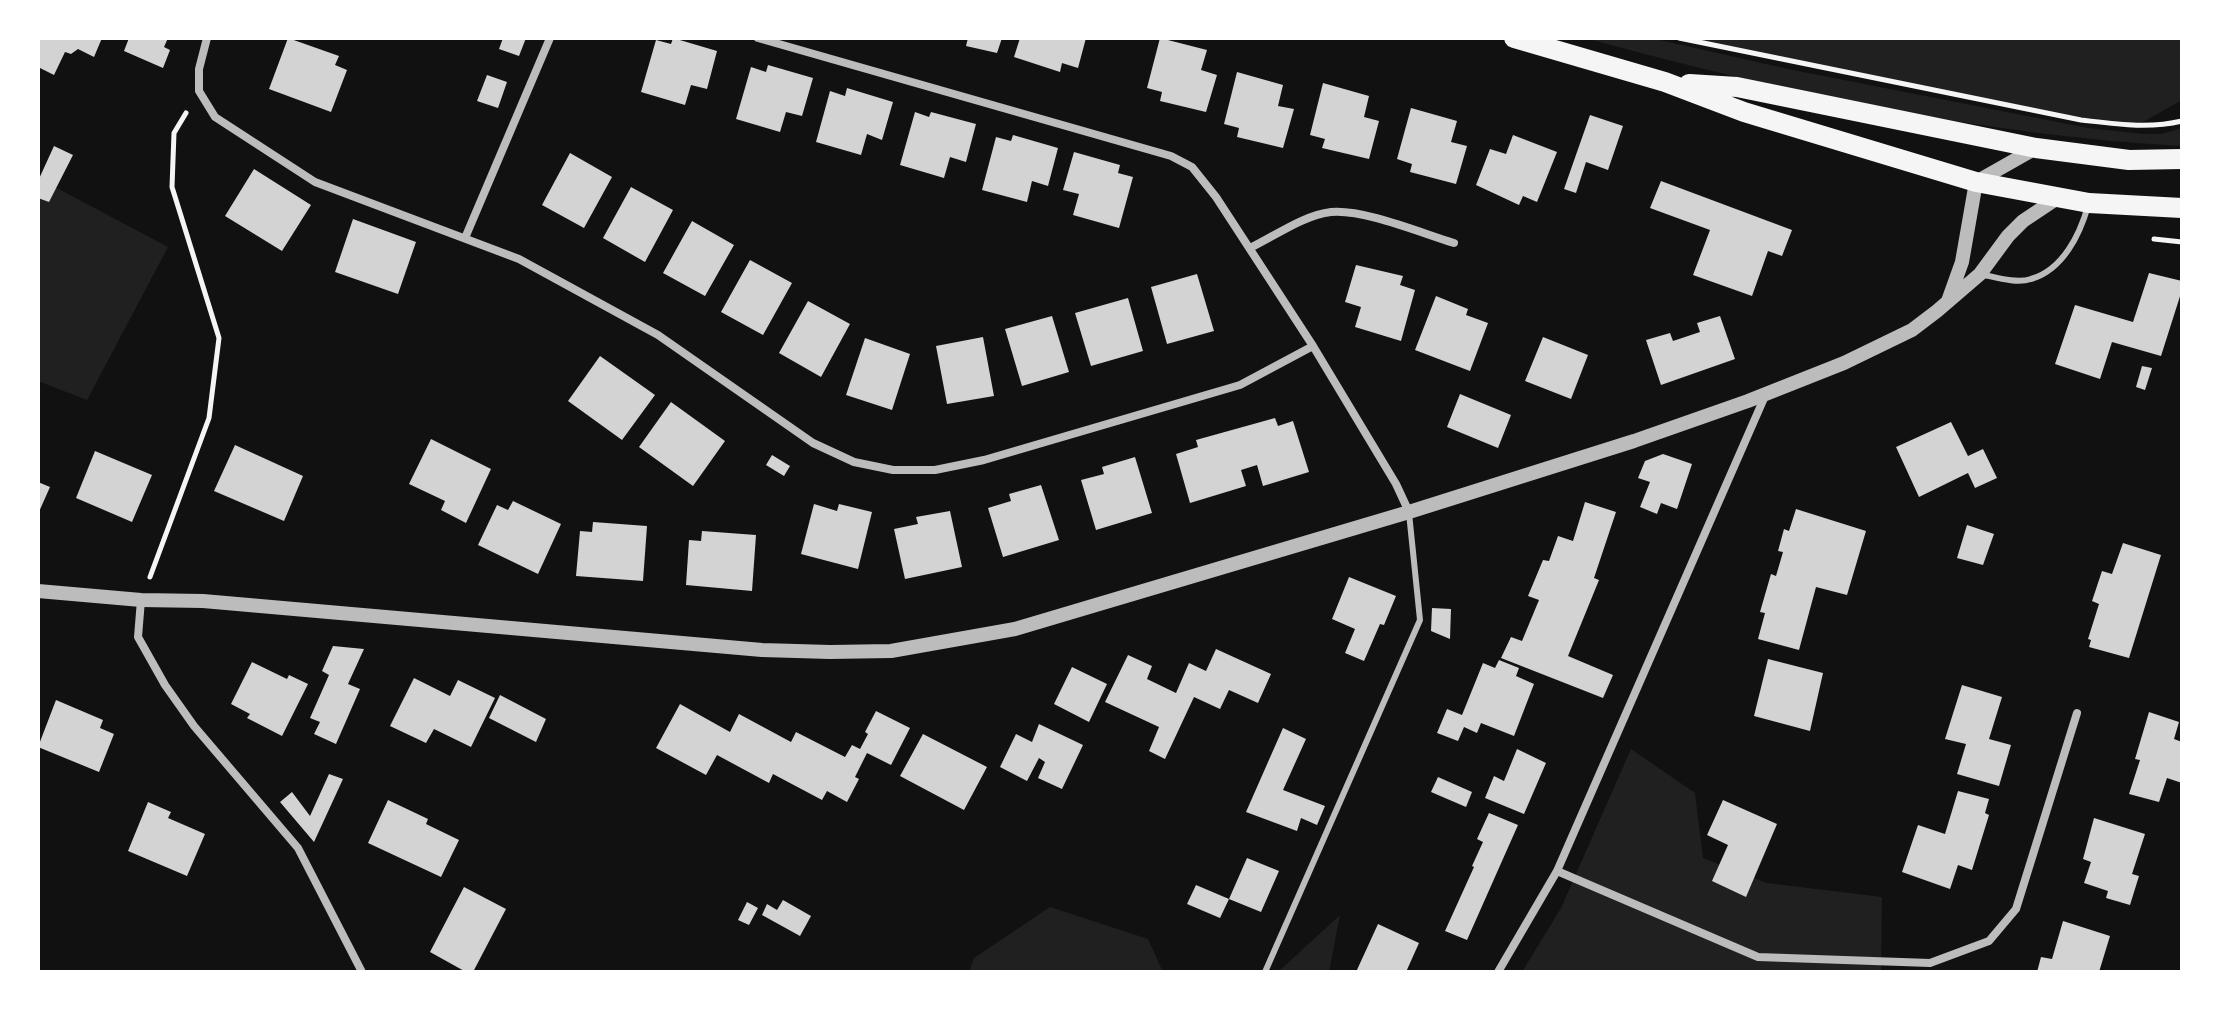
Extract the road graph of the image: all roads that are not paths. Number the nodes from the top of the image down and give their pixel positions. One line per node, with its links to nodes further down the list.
1 (207, 38): 12 (street)
2 (550, 38): 12 (street)
3 (758, 38): 14 (street)
4 (1514, 38): 5 (main road)
5 (1665, 82): 6 (main road); 8 (main road)
6 (2036, 148): 7 (main road); 8 (street)
7 (2182, 159)
8 (1976, 182): 9 (main road); 16 (street)
9 (2056, 199): 10 (main road); 15 (street)
10 (2089, 203): 11 (main road); 15 (lane)
11 (2182, 208)
12 (465, 238): 17 (street)
13 (1454, 243): 14 (street)
14 (1250, 248): 17 (street)
15 (1980, 274): 16 (street)
16 (1947, 302): 18 (street)
17 (1313, 346): 19 (street)
18 (1766, 394): 19 (street); 23 (street)
19 (1409, 512): 21 (street); 25 (lane)
20 (38, 591): 21 (street)
21 (141, 600): 24 (street)
22 (2077, 713): 23 (street)
23 (1557, 871): 26 (street)
24 (362, 972)
25 (1265, 972)
26 (1498, 972)

